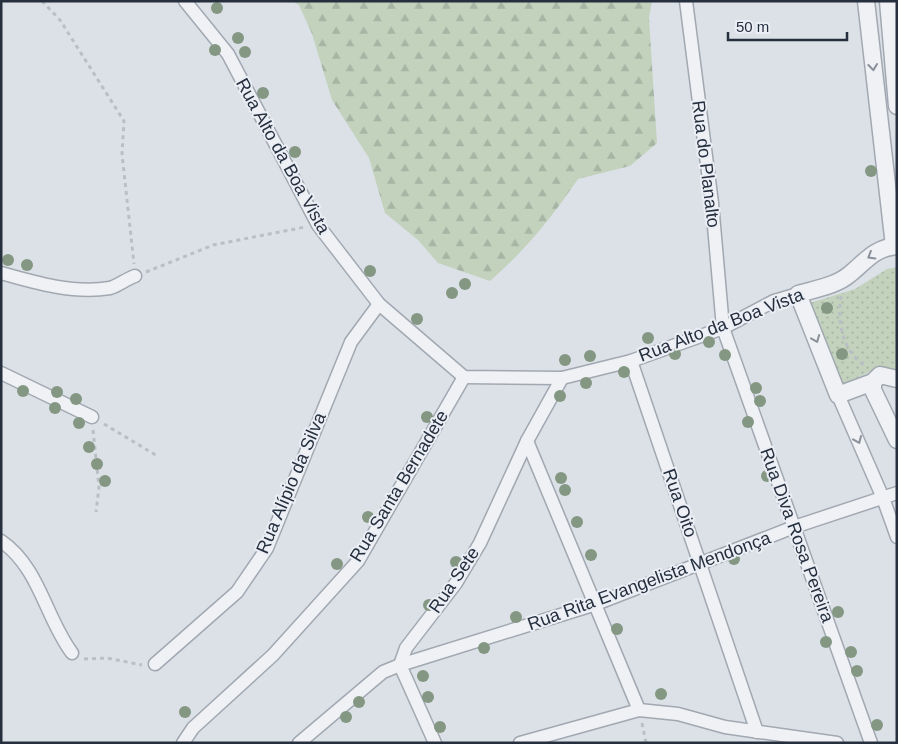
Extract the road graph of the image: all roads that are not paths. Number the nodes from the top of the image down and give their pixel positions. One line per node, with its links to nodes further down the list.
1 (185, 1): 10 (street, Rua Alto da Boa Vista)
2 (686, 1): 11 (street, Rua do Planalto)
3 (866, 1): 6 (street, one-way to 6)
4 (888, 1): 5 (street)
5 (897, 106)
6 (895, 246): 9 (street, Rua Alto da Boa Vista, one-way to 9)
7 (1, 273): 8 (street)
8 (135, 276)
9 (798, 294): 11 (street, Rua Alto da Boa Vista); 18 (street, one-way to 18)
10 (380, 304): 14 (street, Rua Alto da Boa Vista); 30 (street, Rua Alípio da Silva)
11 (723, 328): 12 (street, Rua Alto da Boa Vista); 24 (street, Rua Diva Rosa Pereira)
12 (632, 361): 15 (street, Rua Alto da Boa Vista); 27 (street, Rua Oito)
13 (1, 373): 19 (street)
14 (464, 377): 15 (street, Rua Alto da Boa Vista); 33 (street, Rua Santa Bernadete)
15 (562, 378): 21 (street, Rua Sete)
16 (877, 379): 17 (street); 18 (street); 20 (street)
17 (897, 379)
18 (838, 395): 23 (street, one-way to 23)
19 (92, 417)
20 (897, 440)
21 (527, 442): 28 (street); 31 (street, Rua Sete)
22 (897, 493): 23 (street, Rua Rita Evangelista Mendonça)
23 (883, 498): 24 (street, Rua Rita Evangelista Mendonça); 25 (street)
24 (794, 527): 27 (street, Rua Rita Evangelista Mendonça); 41 (street, Rua Diva Rosa Pereira)
25 (897, 537)
26 (1, 541): 29 (street)
27 (700, 562): 28 (street, Rua Rita Evangelista Mendonça); 34 (street, Rua Oito)
28 (596, 604): 31 (street, Rua Rita Evangelista Mendonça); 32 (street)
29 (72, 653)
30 (155, 664)
31 (400, 664): 37 (street); 38 (street)
32 (639, 710): 34 (street); 39 (street)
33 (193, 728): 35 (street); 36 (street, Rua Santa Bernadete)
34 (757, 732): 40 (street)
35 (174, 743)
36 (183, 743)
37 (299, 743)
38 (435, 743)
39 (520, 743)
40 (837, 743)
41 (871, 743)

